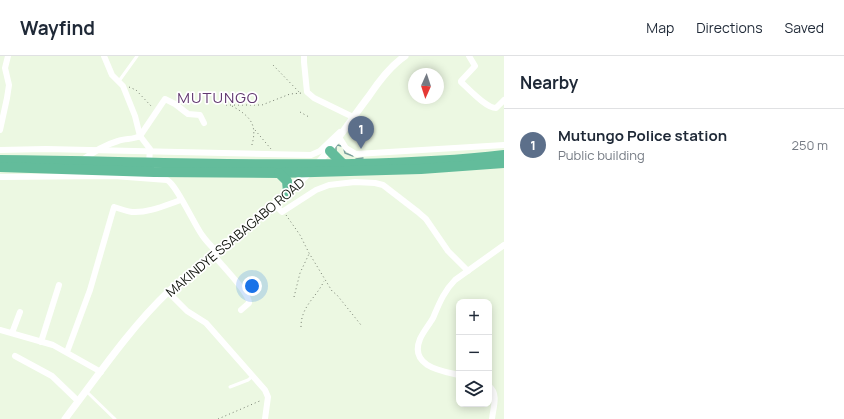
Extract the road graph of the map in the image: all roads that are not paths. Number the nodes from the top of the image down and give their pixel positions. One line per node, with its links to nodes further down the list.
1 (8, 56): 11 (street)
2 (104, 56): 7 (street)
3 (137, 56): 7 (lane)
4 (304, 56): 9 (street)
5 (405, 56): 9 (street, MAKINDYE SSABAGABO ROAD)
6 (469, 56): 8 (street)
7 (121, 83): 12 (street)
8 (504, 100)
9 (350, 120): 13 (street, MAKINDYE SSABAGABO ROAD); 18 (street)
10 (204, 123): 12 (street)
11 (0, 130)
12 (140, 136): 17 (street); 18 (street)
13 (339, 137): 14 (street); 16 (street, MAKINDYE SSABAGABO ROAD)
14 (504, 145)
15 (0, 150): 17 (street)
16 (330, 150): 24 (highway); 26 (street, MAKINDYE SSABAGABO ROAD)
17 (94, 151): 18 (street); 21 (street)
18 (150, 152): 23 (street)
19 (504, 155): 24 (highway)
20 (0, 160): 21 (highway)
21 (82, 161): 23 (highway)
22 (504, 163): 26 (highway)
23 (149, 164): 26 (highway)
24 (343, 164): 26 (highway)
25 (0, 167): 27 (highway)
26 (313, 168): 27 (highway); 29 (street, MAKINDYE SSABAGABO ROAD)
27 (279, 173): 29 (highway)
28 (0, 177): 30 (street)
29 (288, 192): 31 (street, MAKINDYE SSABAGABO ROAD)
30 (181, 200): 33 (street); 42 (street)
31 (275, 205): 33 (street, MAKINDYE SSABAGABO ROAD); 34 (street)
32 (504, 245): 34 (street)
33 (215, 253): 36 (street, MAKINDYE SSABAGABO ROAD); 37 (street)
34 (468, 270): 45 (street)
35 (59, 285): 41 (street)
36 (168, 292): 44 (street, MAKINDYE SSABAGABO ROAD); 46 (street)
37 (241, 310)
38 (20, 312): 40 (street)
39 (0, 330): 40 (street)
40 (12, 333): 41 (street)
41 (41, 342): 42 (street)
42 (67, 352): 44 (street)
43 (15, 356): 50 (street)
44 (101, 372): 49 (street, MAKINDYE SSABAGABO ROAD)
45 (456, 374)
46 (253, 376): 47 (lane); 53 (street)
47 (230, 386)
48 (492, 388): 54 (street)
49 (86, 391): 50 (street, MAKINDYE SSABAGABO ROAD); 52 (lane)
50 (78, 401): 51 (street, MAKINDYE SSABAGABO ROAD)
51 (65, 419)
52 (115, 419)
53 (265, 419)
54 (492, 419)

